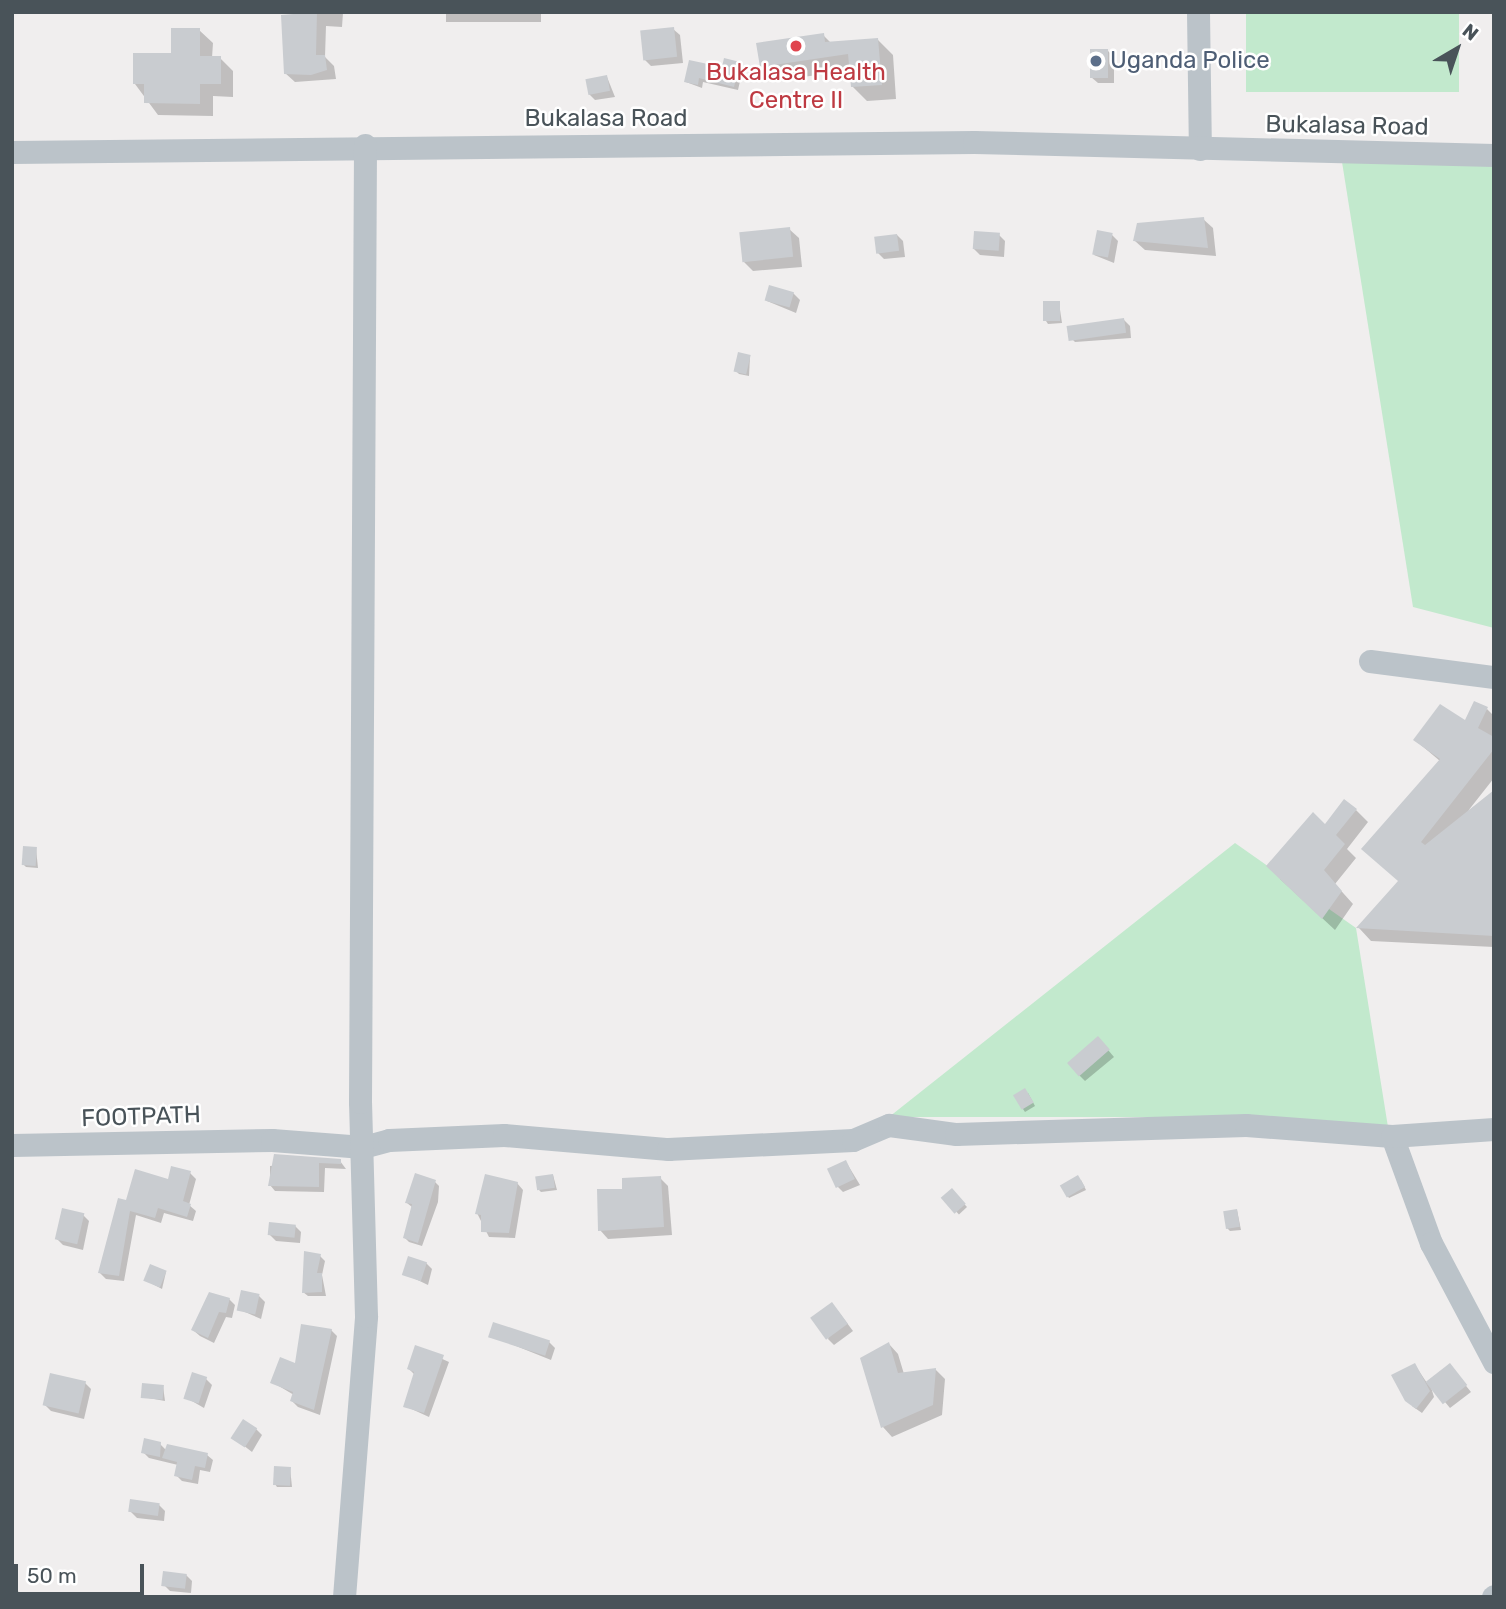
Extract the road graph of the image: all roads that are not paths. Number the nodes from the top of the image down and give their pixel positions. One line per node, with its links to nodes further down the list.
1 (1198, 12): 3 (street)
2 (365, 145): 3 (street, Bukalasa Road); 4 (street, Bukalasa Road); 11 (street)
3 (1200, 149): 5 (street, Bukalasa Road)
4 (12, 152)
5 (1494, 155)
6 (1370, 661): 7 (street)
7 (1494, 677)
8 (1494, 1129): 9 (street, FOOTPATH)
9 (1392, 1136): 11 (street, FOOTPATH); 12 (street)
10 (12, 1145): 11 (street, FOOTPATH)
11 (363, 1147): 13 (street)
12 (1494, 1362)
13 (344, 1597)

